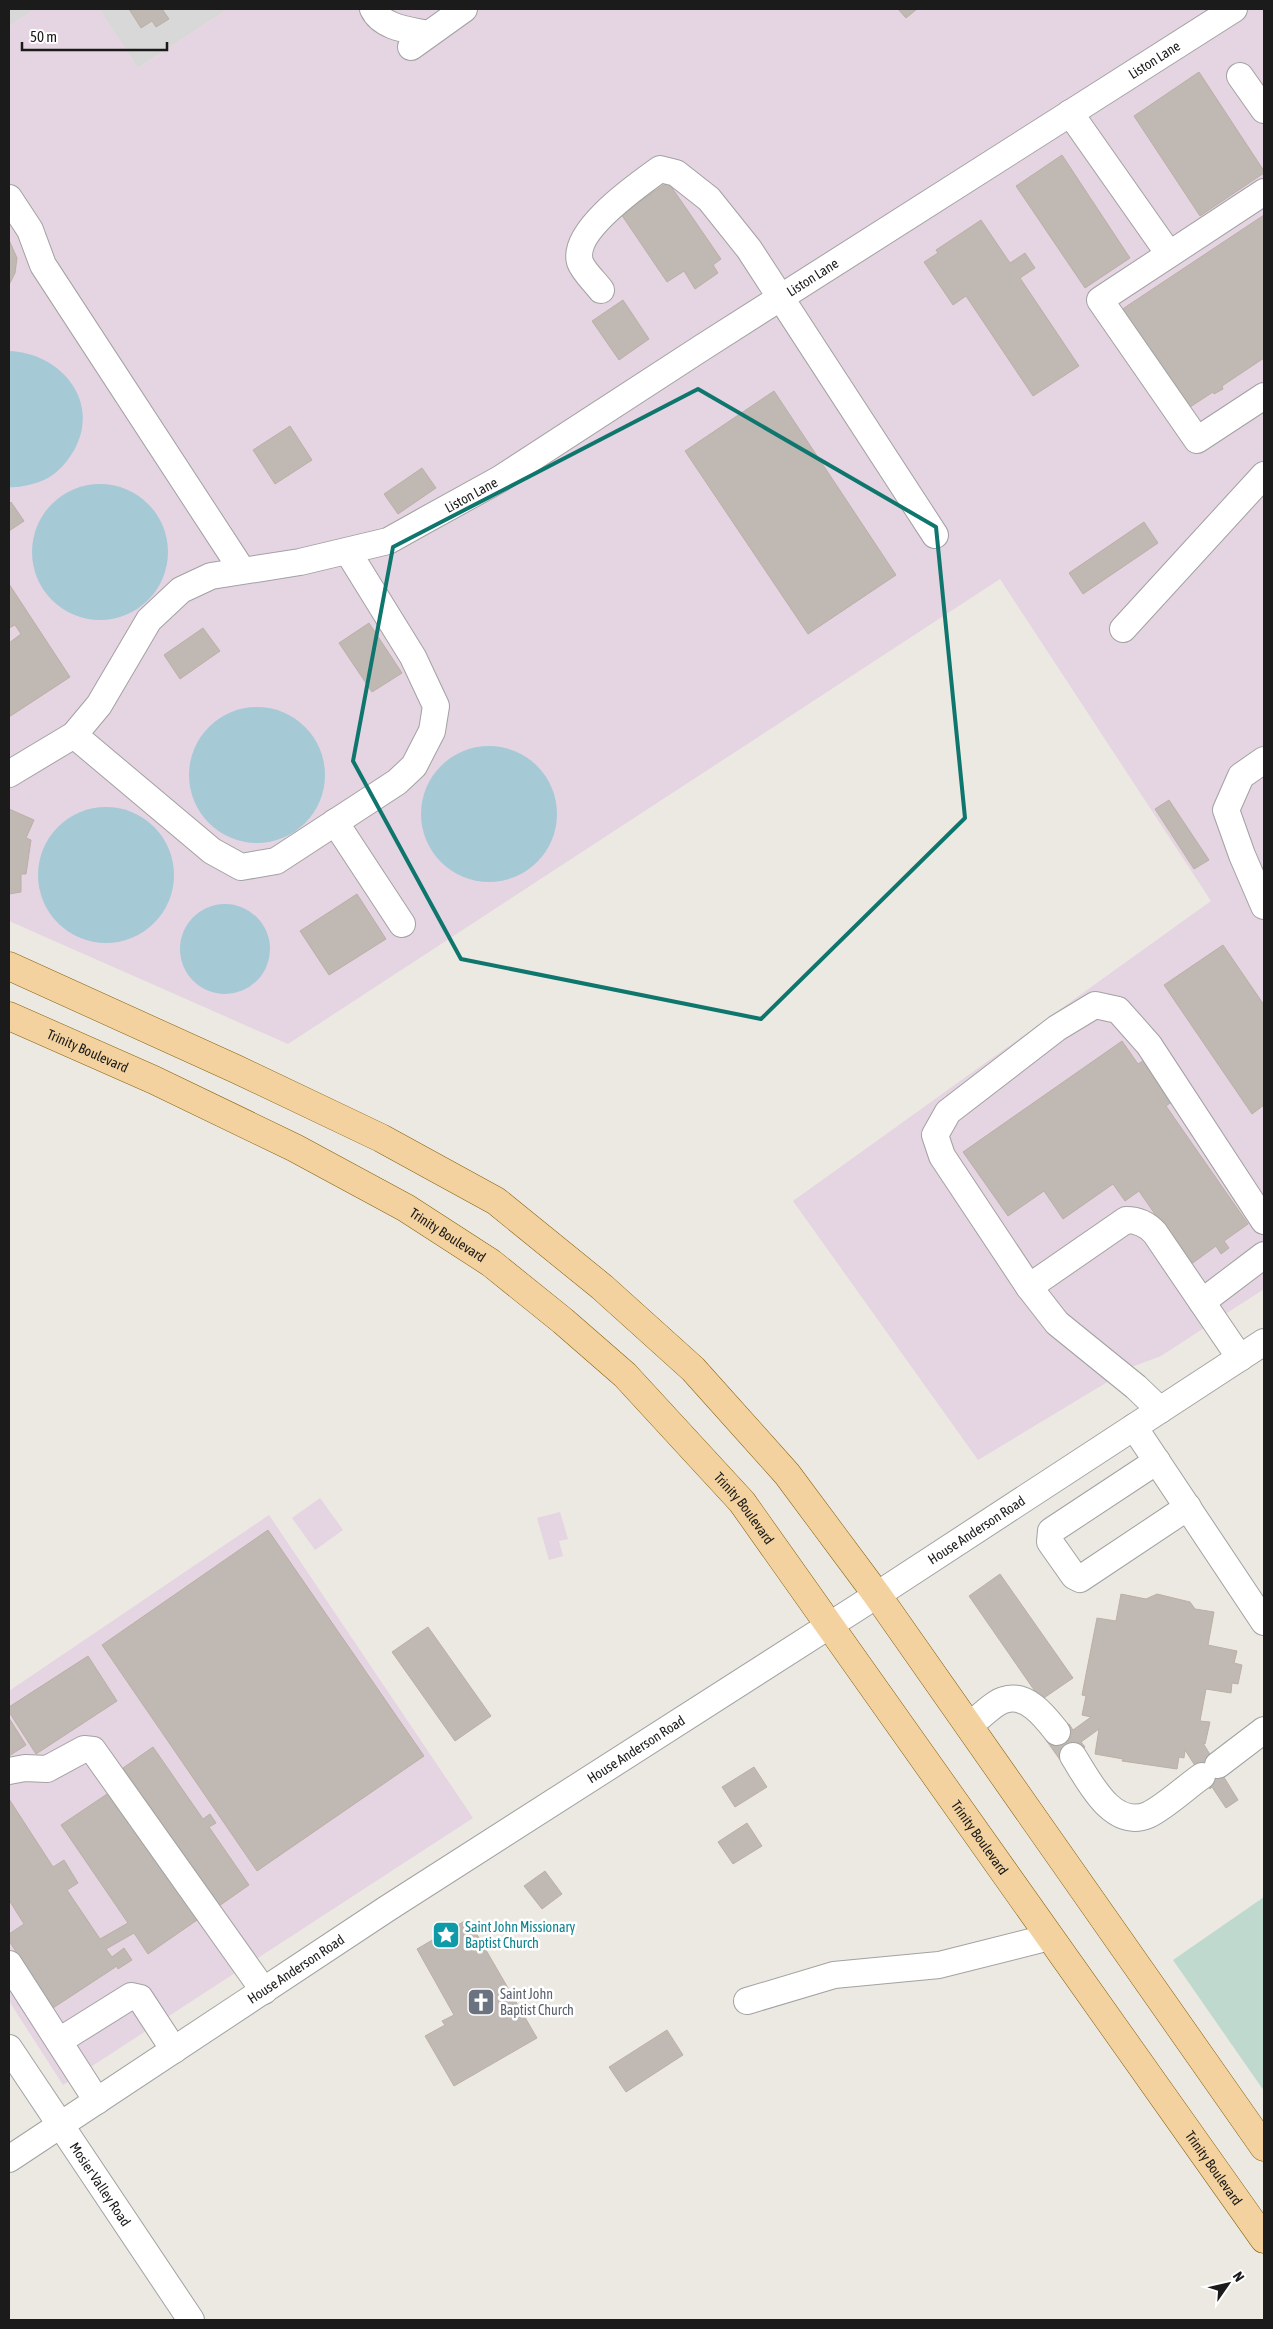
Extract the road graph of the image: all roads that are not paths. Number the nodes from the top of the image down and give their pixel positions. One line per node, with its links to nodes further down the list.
1 (373, 9): 2 (street)
2 (464, 9)
3 (1234, 9): 6 (street, Liston Lane)
4 (1240, 76): 5 (street)
5 (1264, 110)
6 (1070, 113): 9 (street); 11 (street, Liston Lane)
7 (1264, 192): 9 (street)
8 (9, 198): 16 (street)
9 (1169, 254): 12 (street)
10 (601, 290): 11 (street)
11 (780, 298): 14 (street); 15 (street, Liston Lane)
12 (1264, 396)
13 (1264, 474): 17 (street)
14 (934, 535)
15 (348, 552): 16 (street, Liston Lane); 21 (street)
16 (242, 570): 18 (street, Liston Lane)
17 (1123, 629)
18 (74, 735): 20 (street, Liston Lane); 21 (street)
19 (1264, 760): 22 (street)
20 (9, 774)
21 (335, 822): 23 (street)
22 (1264, 906)
23 (402, 924)
24 (9, 966): 36 (main road)
25 (9, 1016): 38 (main road, Trinity Boulevard)
26 (1264, 1221): 28 (street)
27 (1264, 1255): 29 (street)
28 (1029, 1287): 29 (street); 32 (street)
29 (1202, 1302): 31 (street)
30 (1264, 1342): 31 (street, House Anderson Road)
31 (1240, 1358): 32 (street, House Anderson Road)
32 (1160, 1410): 33 (street, House Anderson Road)
33 (1134, 1427): 34 (street); 36 (street, House Anderson Road)
34 (1157, 1461): 35 (street); 35 (street)
35 (1188, 1507): 37 (street)
36 (877, 1595): 38 (street, House Anderson Road); 39 (main road)
37 (1264, 1622)
38 (830, 1625): 44 (main road, Trinity Boulevard); 46 (street, House Anderson Road)
39 (970, 1725): 41 (street); 53 (main road)
40 (1264, 1730): 42 (street)
41 (1057, 1732)
42 (1073, 1756)
43 (9, 1771): 46 (street)
44 (1050, 1937): 47 (street); 55 (main road, Trinity Boulevard)
45 (9, 1964): 48 (street)
46 (264, 1990): 50 (street, House Anderson Road)
47 (747, 2001)
48 (59, 2041): 50 (street); 51 (street)
49 (9, 2048): 52 (street, Mosier Valley Road)
50 (174, 2050): 51 (street, House Anderson Road)
51 (97, 2101): 52 (street, House Anderson Road)
52 (60, 2125): 54 (street, House Anderson Road); 56 (street, Mosier Valley Road)
53 (1264, 2147)
54 (9, 2159)
55 (1264, 2239)
56 (191, 2320)

